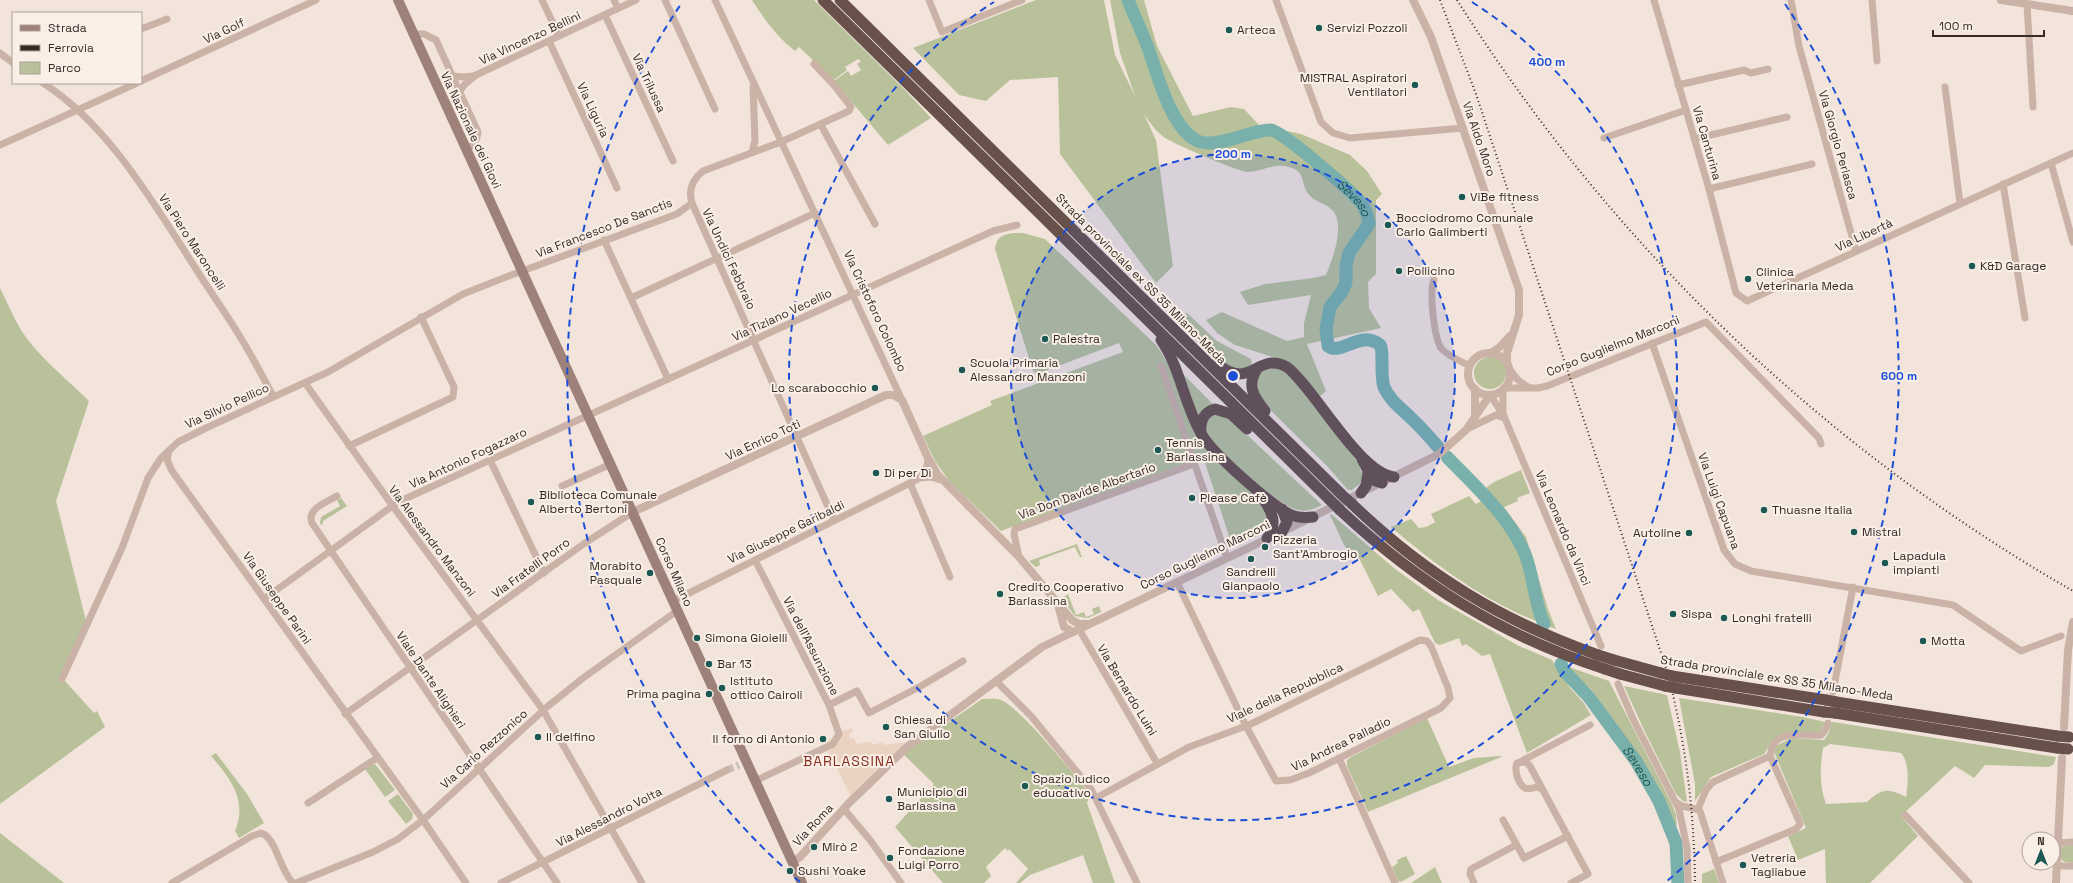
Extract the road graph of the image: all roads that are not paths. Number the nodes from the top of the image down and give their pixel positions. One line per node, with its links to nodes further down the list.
1 (316, 0): 34 (street, Via Golf)
2 (398, 0): 24 (main road, Via Nazionale dei Giovi)
3 (542, 0): 25 (street)
4 (614, 0): 19 (street)
5 (636, 0): 19 (street, Via Vincenzo Bellini)
6 (665, 0): 42 (street)
7 (715, 0): 35 (street, Via Cristoforo Colombo)
8 (823, 0): 76 (highway, Strada provinciale ex SS 35 Milano-Meda)
9 (840, 0): 78 (highway, Strada provinciale ex SS 35 Milano-Meda)
10 (929, 0): 11 (street)
11 (1022, 0)
12 (1276, 0): 47 (street)
13 (1413, 0): 47 (street, Via Aldo Moro)
14 (1654, 0): 38 (street, Via Canturina)
15 (1791, 0): 68 (street, Via Giorgio Perlasca)
16 (1872, 0): 28 (street)
17 (2001, 0): 18 (street)
18 (2027, 4): 20 (street); 41 (street)
19 (618, 8): 21 (street, Via Vincenzo Bellini)
20 (2073, 11)
21 (605, 15): 25 (street, Via Vincenzo Bellini); 55 (street, Via Trilussa)
22 (167, 19): 23 (street)
23 (142, 29)
24 (412, 34): 33 (street); 52 (main road, Via Nazionale dei Giovi)
25 (559, 36): 26 (street, Via Vincenzo Bellini)
26 (549, 41): 32 (street, Via Vincenzo Bellini); 59 (street, Via Liguria)
27 (0, 53): 29 (street)
28 (1877, 61)
29 (12, 62)
30 (814, 64): 46 (street)
31 (1768, 69): 38 (street)
32 (476, 75): 33 (street, Via Vincenzo Bellini); 40 (street, Via Vincenzo Bellini)
33 (453, 76): 40 (street)
34 (142, 81)
35 (753, 83): 50 (street, Via Cristoforo Colombo); 53 (street)
36 (45, 84): 43 (street, Via Piero Maroncelli)
37 (135, 84): 43 (street)
38 (1678, 85): 44 (street, Via Canturina)
39 (1945, 87): 62 (street)
40 (460, 91): 52 (street)
41 (2034, 107)
42 (716, 109)
43 (79, 110): 51 (street); 93 (street, Via Piero Maroncelli)
44 (1686, 110): 48 (street); 49 (street, Via Canturina)
45 (1787, 117): 49 (street)
46 (821, 125): 50 (street); 64 (street)
47 (1463, 128): 79 (street, Via Aldo Moro)
48 (1604, 138)
49 (1694, 139): 60 (street, Via Canturina)
50 (781, 142): 53 (street); 63 (street, Via Cristoforo Colombo)
51 (0, 145)
52 (466, 150): 70 (main road, Via Nazionale dei Giovi)
53 (752, 152): 61 (street)
54 (2073, 153): 56 (street, Via Libertà)
55 (673, 161)
56 (2051, 163): 58 (street, Via Libertà); 67 (street)
57 (1812, 164): 60 (street)
58 (2003, 184): 62 (street, Via Libertà); 77 (street)
59 (617, 188)
60 (1709, 190): 72 (street, Via Canturina)
61 (692, 203): 66 (street, Via Francesco De Sanctis); 69 (street, Via Undici Febbraio)
62 (1960, 203): 68 (street, Via Libertà)
63 (815, 213): 69 (street); 73 (street, Via Cristoforo Colombo)
64 (875, 224)
65 (1016, 225): 73 (street, Via Tiziano Vecellio)
66 (604, 240): 70 (street, Via Francesco De Sanctis); 74 (street)
67 (2073, 242)
68 (1856, 251): 72 (street, Via Libertà)
69 (716, 258): 74 (street); 80 (street, Via Undici Febbraio)
70 (522, 271): 75 (street, Via Silvio Pellico); 95 (main road, Corso Milano)
71 (1434, 280): 84 (street)
72 (1736, 293)
73 (853, 294): 80 (street, Via Tiziano Vecellio); 94 (street, Via Cristoforo Colombo)
74 (631, 298): 87 (street)
75 (421, 317): 88 (street, Via Silvio Pellico); 102 (street)
76 (1144, 317): 99 (highway); 106 (highway, Strada provinciale ex SS 35 Milano-Meda)
77 (2025, 318)
78 (1171, 326): 86 (highway); 103 (highway, Strada provinciale ex SS 35 Milano-Meda)
79 (1512, 334): 82 (street, Via Aldo Moro); 85 (street, Via Aldo Moro)
80 (754, 339): 87 (street, Via Tiziano Vecellio); 100 (street, Via Undici Febbraio)
81 (1652, 343): 89 (street, Corso Guglielmo Marconi); 101 (street, Corso Guglielmo Marconi); 135 (street, Via Luigi Capuana)
82 (1489, 354): 84 (street); 85 (street)
83 (1160, 366): 109 (street)
84 (1470, 366): 90 (street)
85 (1508, 366): 89 (street); 91 (street)
86 (1257, 369): 103 (highway); 110 (highway)
87 (668, 379): 95 (street, Via Tiziano Vecellio)
88 (305, 383): 93 (street, Via Silvio Pellico); 102 (street, Via Alessandro Manzoni)
89 (1528, 388): 91 (street, Corso Guglielmo Marconi)
90 (1475, 389): 92 (street); 96 (street)
91 (1503, 389): 92 (street); 97 (street)
92 (1490, 395): 96 (street, Corso Guglielmo Marconi); 97 (street)
93 (273, 396): 104 (street, Via Silvio Pellico)
94 (902, 400): 100 (street, Via Enrico Toti); 105 (street, Via Cristoforo Colombo)
95 (588, 415): 107 (street, Via Antonio Fogazzaro); 108 (main road, Corso Milano)
96 (1475, 417): 98 (street, Corso Guglielmo Marconi)
97 (1504, 417): 98 (street); 146 (street, Via Leonardo da Vinci)
98 (1466, 430): 111 (street, Corso Guglielmo Marconi)
99 (1202, 436): 106 (highway); 117 (highway)
100 (798, 437): 122 (street, Via Enrico Toti); 124 (street, Via Undici Febbraio)
101 (1821, 444)
102 (349, 446): 120 (street, Via Alessandro Manzoni)
103 (1296, 449): 146 (highway, Strada provinciale ex SS 35 Milano-Meda, bridge)
104 (169, 450): 136 (street, Via Giuseppe Parini); 149 (street, Via Silvio Pellico)
105 (928, 458): 112 (street); 113 (street, Via Cristoforo Colombo)
106 (1287, 458): 150 (highway, Strada provinciale ex SS 35 Milano-Meda, bridge)
107 (490, 460): 120 (street, Via Antonio Fogazzaro); 132 (street)
108 (611, 464): 116 (street); 122 (main road, Corso Milano)
109 (1194, 464): 129 (street, Via Don Davide Albertario); 130 (street)
110 (1372, 470): 111 (highway); 115 (highway); 118 (highway)
111 (1394, 477): 115 (street, Corso Guglielmo Marconi)
112 (920, 478): 113 (street); 114 (street, Via Giuseppe Garibaldi)
113 (942, 480): 129 (street, Via Cristoforo Colombo)
114 (910, 483): 124 (street, Via Giuseppe Garibaldi); 133 (street)
115 (1378, 484): 118 (street, Corso Guglielmo Marconi)
116 (562, 486)
117 (1256, 490): 121 (highway); 125 (highway)
118 (1361, 493): 123 (street, Corso Guglielmo Marconi)
119 (337, 496): 128 (street, Viale Dante Alighieri)
120 (392, 506): 128 (street, Via Antonio Fogazzaro); 140 (street, Via Alessandro Manzoni)
121 (1282, 509): 123 (highway); 126 (highway)
122 (633, 512): 132 (street, Via Fratelli Porro); 137 (main road, Corso Milano)
123 (1313, 517): 126 (street, Corso Guglielmo Marconi)
124 (834, 520): 131 (street, Via Giuseppe Garibaldi)
125 (1274, 521): 126 (highway); 127 (highway)
126 (1285, 530): 127 (street, Corso Guglielmo Marconi)
127 (1267, 538): 130 (street, Corso Guglielmo Marconi)
128 (330, 551): 136 (street, Via Antonio Fogazzaro); 148 (street, Viale Dante Alighieri)
129 (1019, 557): 139 (street, Via Cristoforo Colombo)
130 (1226, 558): 134 (street, Corso Guglielmo Marconi)
131 (755, 560): 137 (street, Via Giuseppe Garibaldi); 154 (street, Via dell'Assunzione)
132 (544, 573): 140 (street, Via Fratelli Porro)
133 (950, 577)
134 (1178, 582): 142 (street, Corso Guglielmo Marconi); 159 (street)
135 (1853, 587): 144 (street, Via Luigi Capuana); 152 (street)
136 (264, 599): 156 (street, Via Giuseppe Parini)
137 (673, 601): 138 (main road, Corso Milano)
138 (677, 612): 155 (street, Via Carlo Rezzonico); 170 (main road, Corso Milano)
139 (1066, 618): 142 (street); 143 (street, Via Cristoforo Colombo); 145 (street)
140 (477, 620): 148 (street, Via Fratelli Porro); 155 (street, Via Alessandro Manzoni)
141 (2073, 622): 160 (street)
142 (1089, 624): 143 (street, Corso Guglielmo Marconi)
143 (1073, 631): 145 (street, Corso Guglielmo Marconi); 167 (street, Via Bernardo Luini)
144 (2061, 636)
145 (1054, 640): 151 (street, Corso Guglielmo Marconi)
146 (1600, 651): 152 (highway, Strada provinciale ex SS 35 Milano-Meda, bridge)
147 (962, 661): 154 (street)
148 (410, 668): 156 (street, Via Fratelli Porro); 168 (street, Viale Dante Alighieri)
149 (62, 679)
150 (1619, 679): 162 (highway, Strada provinciale ex SS 35 Milano-Meda, bridge); 174 (street)
151 (997, 682): 161 (street, Corso Guglielmo Marconi); 172 (street)
152 (1832, 698): 160 (highway, Strada provinciale ex SS 35 Milano-Meda)
153 (1448, 702): 159 (street, Viale della Repubblica); 165 (street, Via Andrea Palladio)
154 (829, 705): 170 (street, Via dell'Assunzione)
155 (543, 710): 168 (street, Via Carlo Rezzonico); 180 (street, Via Alessandro Manzoni)
156 (345, 714): 164 (street, Via Giuseppe Parini)
157 (1828, 723): 163 (street)
158 (1590, 725): 166 (street)
159 (1246, 726): 165 (street, Via Andrea Palladio); 167 (street, Viale della Repubblica)
160 (2066, 734)
161 (907, 747): 175 (street, Via Roma)
162 (2065, 751): 181 (street)
163 (1770, 756): 176 (street); 187 (street)
164 (377, 758): 173 (street); 178 (street, Via Giuseppe Parini)
165 (1339, 758): 201 (street)
166 (1520, 762): 171 (street); 171 (street)
167 (1157, 763): 172 (street, Viale della Repubblica)
168 (478, 769): 178 (street, Via Carlo Rezzonico); 188 (street, Viale Dante Alighieri)
169 (727, 770): 180 (street, Via Alessandro Volta)
170 (755, 781): 186 (main road, Corso Milano)
171 (1543, 790): 182 (street)
172 (1096, 798): 200 (street)
173 (308, 803)
174 (1677, 803): 176 (street); 204 (street)
175 (844, 809): 186 (street, Via Roma); 199 (street)
176 (1698, 809): 187 (street)
177 (1905, 815): 206 (street)
178 (422, 820): 193 (street, Via Carlo Rezzonico); 194 (street, Via Giuseppe Parini)
179 (1503, 820): 185 (street)
180 (611, 828): 188 (street, Via Alessandro Volta); 197 (street, Via Alessandro Manzoni)
181 (2058, 831)
182 (1568, 836): 185 (street); 203 (street)
183 (2073, 842): 184 (street)
184 (2061, 843)
185 (1516, 845): 202 (street)
186 (792, 862): 198 (main road, Corso Milano)
187 (1716, 862): 205 (street)
188 (543, 863): 195 (street, Via Alessandro Volta); 196 (street, Viale Dante Alighieri)
189 (2061, 866): 190 (street)
190 (2073, 866)
191 (2057, 871): 207 (street)
192 (172, 883): 193 (street)
193 (295, 883)
194 (466, 883)
195 (501, 883)
196 (557, 883)
197 (642, 883)
198 (802, 883)
199 (901, 883)
200 (1137, 883)
201 (1395, 883)
202 (1474, 883)
203 (1571, 883)
204 (1688, 883)
205 (1723, 883)
206 (1969, 883)
207 (2056, 883)

